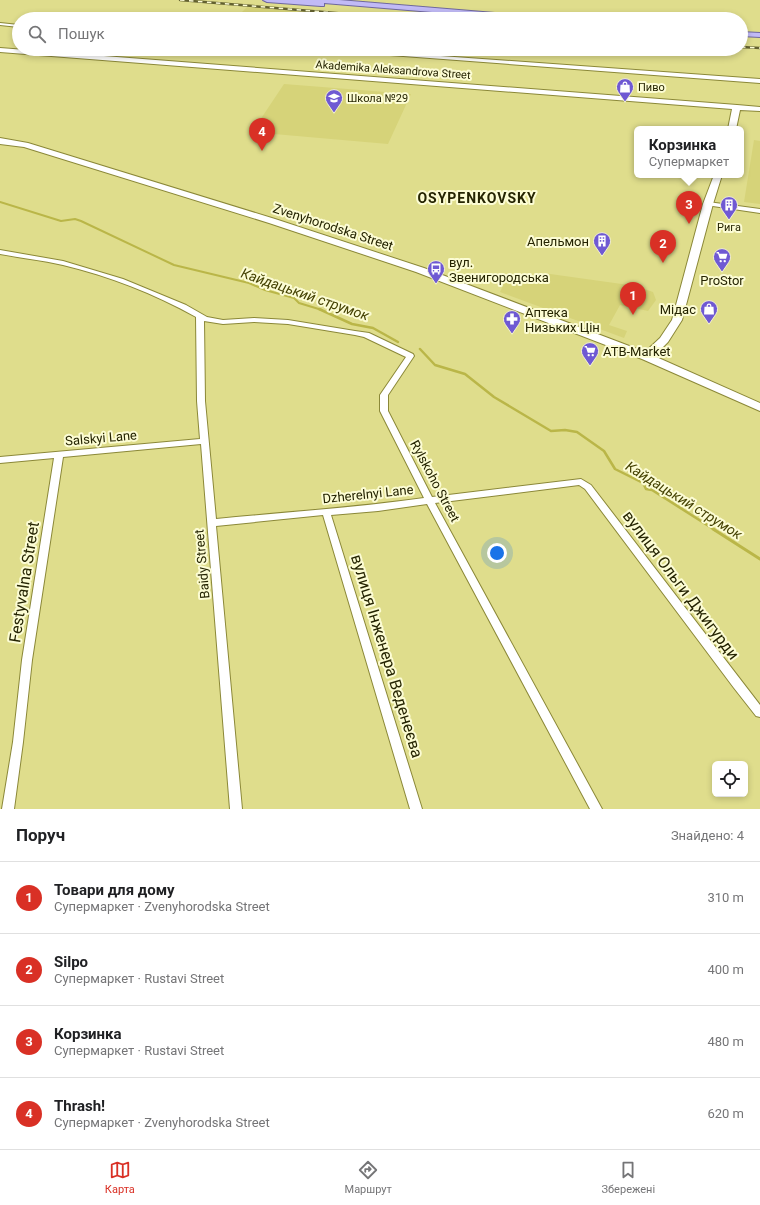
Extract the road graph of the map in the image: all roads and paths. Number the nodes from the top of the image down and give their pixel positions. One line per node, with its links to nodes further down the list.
1 (267, 0): 3 (main road)
2 (313, 0): 3 (main road)
3 (325, 2): 4 (main road); 5 (main road)
4 (424, 12)
5 (453, 12)
6 (0, 24): 7 (street)
7 (12, 25)
8 (748, 34): 9 (main road)
9 (760, 35)
10 (748, 39): 11 (main road)
11 (760, 40)
12 (0, 50): 13 (street, Akademika Aleksandrova Street)
13 (12, 51)
14 (78, 56): 17 (street, Akademika Aleksandrova Street)
15 (419, 56): 16 (street)
16 (760, 81)
17 (737, 107): 18 (street, Akademika Aleksandrova Street); 19 (street)
18 (760, 109)
19 (733, 126)
20 (2, 139): 26 (street, Zvenyhorodska Street)
21 (717, 178): 22 (street)
22 (708, 204): 23 (street); 26 (street)
23 (760, 211)
24 (0, 252): 25 (street)
25 (200, 318): 28 (street, Baidy Street); 32 (street, Rylskoho Street)
26 (646, 357): 27 (street, Zvenyhorodska Street)
27 (760, 407)
28 (204, 441): 29 (street, Salskyi Lane); 34 (street, Baidy Street)
29 (59, 454): 30 (street, Salskyi Lane); 36 (street, Festyvalna Street)
30 (0, 460)
31 (574, 482): 32 (street, Dzherelnyi Lane); 35 (street, вулиця Ольги Джигурди)
32 (429, 500): 33 (street, Dzherelnyi Lane); 39 (street, Rylskoho Street)
33 (326, 512): 34 (street, Dzherelnyi Lane); 38 (street, вулиця Інженера Веденеєва)
34 (211, 523): 37 (street, Baidy Street)
35 (760, 713)
36 (8, 809)
37 (236, 809)
38 (416, 809)
39 (596, 809)

